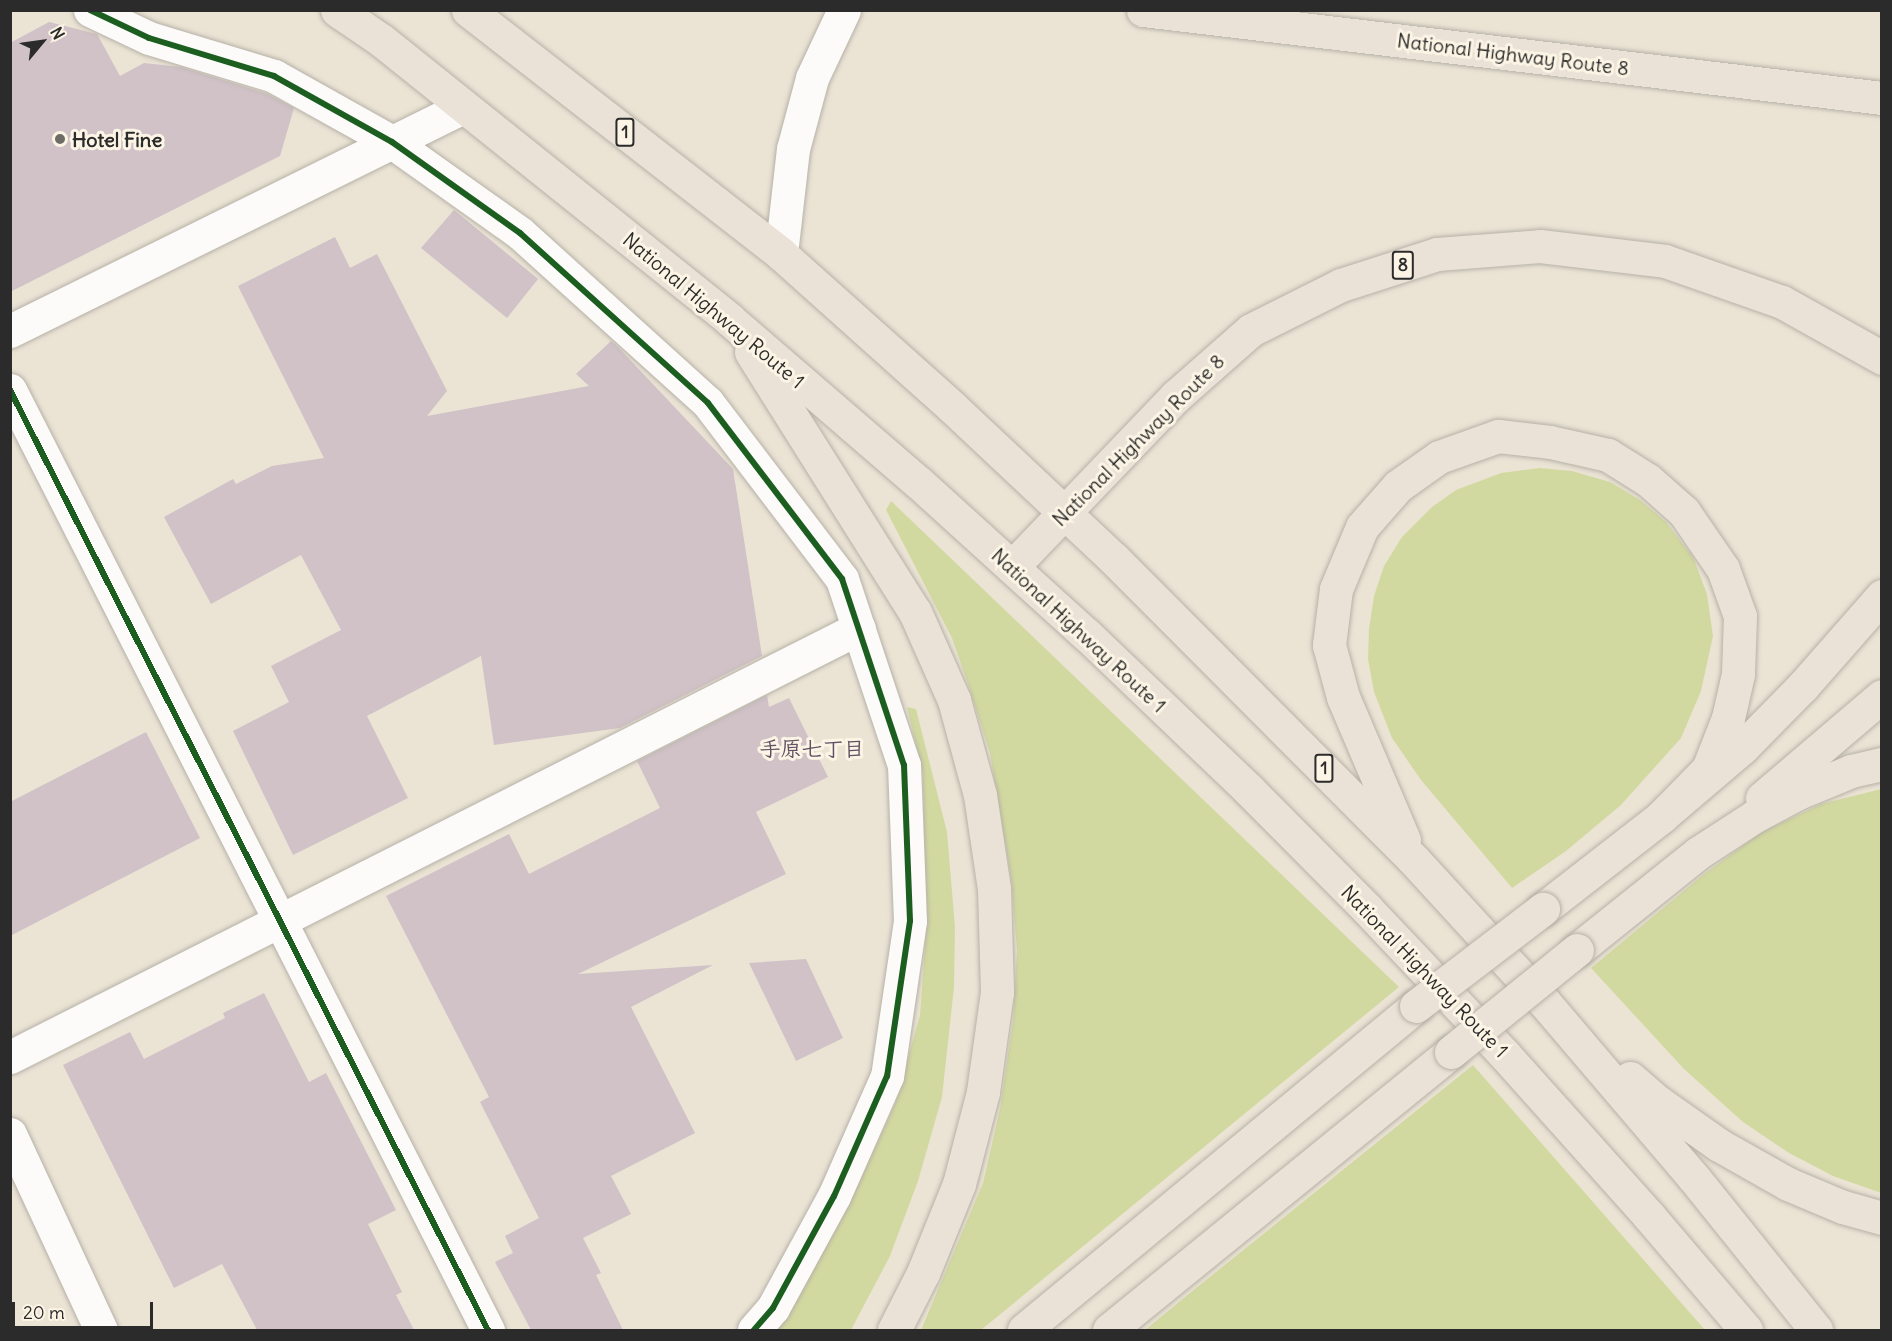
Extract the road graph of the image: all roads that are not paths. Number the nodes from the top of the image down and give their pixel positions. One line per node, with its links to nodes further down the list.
1 (90, 10): 8 (street)
2 (337, 10): 7 (highway, National Highway Route 1)
3 (468, 10): 9 (highway, 1)
4 (844, 10): 9 (street)
5 (1143, 10): 6 (highway, National Highway Route 8)
6 (1881, 98)
7 (463, 107): 8 (street); 10 (highway, National Highway Route 1)
8 (392, 142): 11 (street); 17 (street)
9 (781, 254): 14 (highway, 1)
10 (730, 320): 15 (highway, National Highway Route 1); 31 (highway)
11 (10, 331)
12 (1881, 358): 14 (highway, National Highway Route 8 / 8)
13 (10, 390): 23 (street)
14 (1065, 512): 15 (highway, National Highway Route 8 / 8); 22 (highway, 1)
15 (1012, 567): 34 (highway, National Highway Route 1)
16 (1881, 596): 20 (highway)
17 (859, 628): 23 (street); 30 (street)
18 (1881, 696): 21 (highway)
19 (1881, 764): 21 (highway)
20 (1661, 817): 22 (highway); 32 (highway, bridge)
21 (1698, 853): 33 (highway, bridge)
22 (1413, 859): 24 (highway, 1)
23 (281, 919): 25 (street); 29 (street)
24 (1545, 1003): 27 (highway); 35 (highway, 1)
25 (10, 1057)
26 (10, 1134): 28 (street)
27 (1881, 1218)
28 (101, 1330)
29 (488, 1330)
30 (754, 1330)
31 (894, 1330)
32 (1024, 1330)
33 (1109, 1330)
34 (1746, 1330)
35 (1816, 1330)

